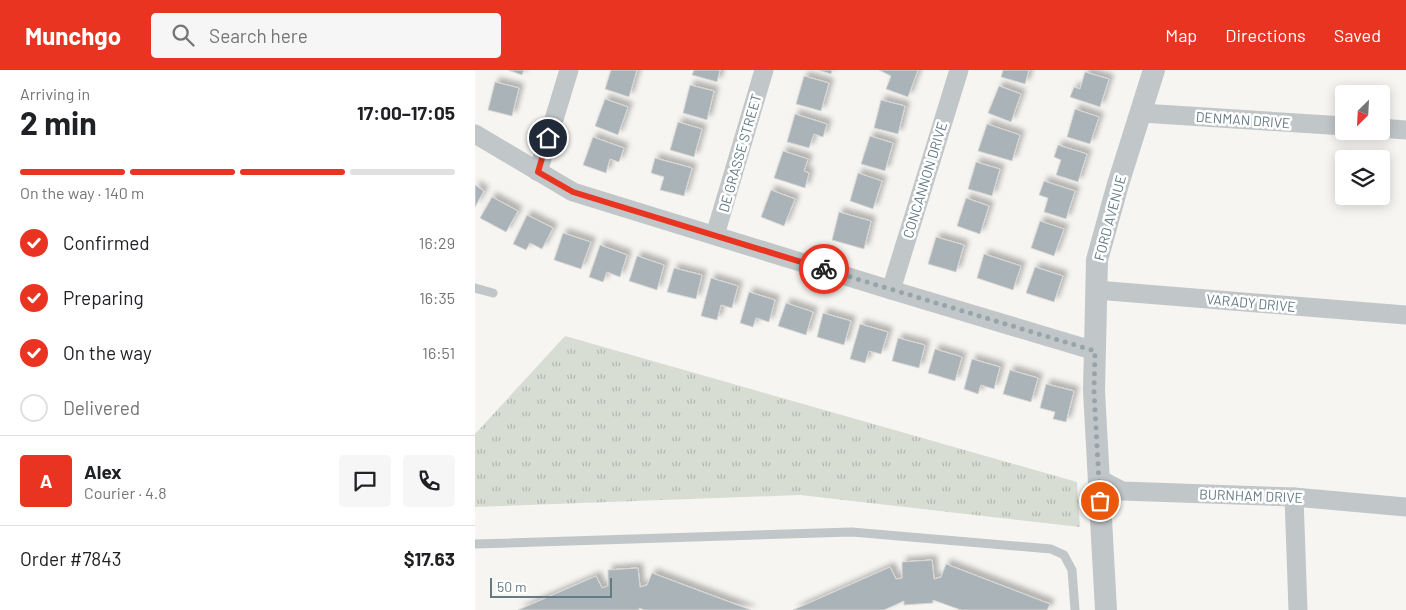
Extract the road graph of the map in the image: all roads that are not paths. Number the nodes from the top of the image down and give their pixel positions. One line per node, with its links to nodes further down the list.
1 (569, 70): 10 (street)
2 (764, 70): 11 (street, DE GRASSE STREET)
3 (959, 70): 13 (street, CONCANNON DRIVE)
4 (1154, 70): 5 (street, FORD AVENUE)
5 (1141, 113): 6 (street, DENMAN DRIVE); 14 (street, FORD AVENUE)
6 (1335, 125)
7 (1390, 129): 8 (street)
8 (1406, 130)
9 (475, 134): 10 (street)
10 (538, 172): 11 (street)
11 (715, 235): 13 (street)
12 (475, 288): 15 (lane)
13 (891, 290): 17 (street)
14 (1096, 290): 16 (street, VARADY DRIVE); 17 (street, FORD AVENUE)
15 (493, 293)
16 (1406, 315)
17 (1095, 351): 18 (street, FORD AVENUE)
18 (1099, 479): 19 (street, BURNHAM DRIVE); 23 (street, FORD AVENUE)
19 (1294, 497): 20 (street, BURNHAM DRIVE); 24 (street)
20 (1406, 507)
21 (475, 544): 22 (lane)
22 (1075, 610)
23 (1106, 610)
24 (1298, 610)

